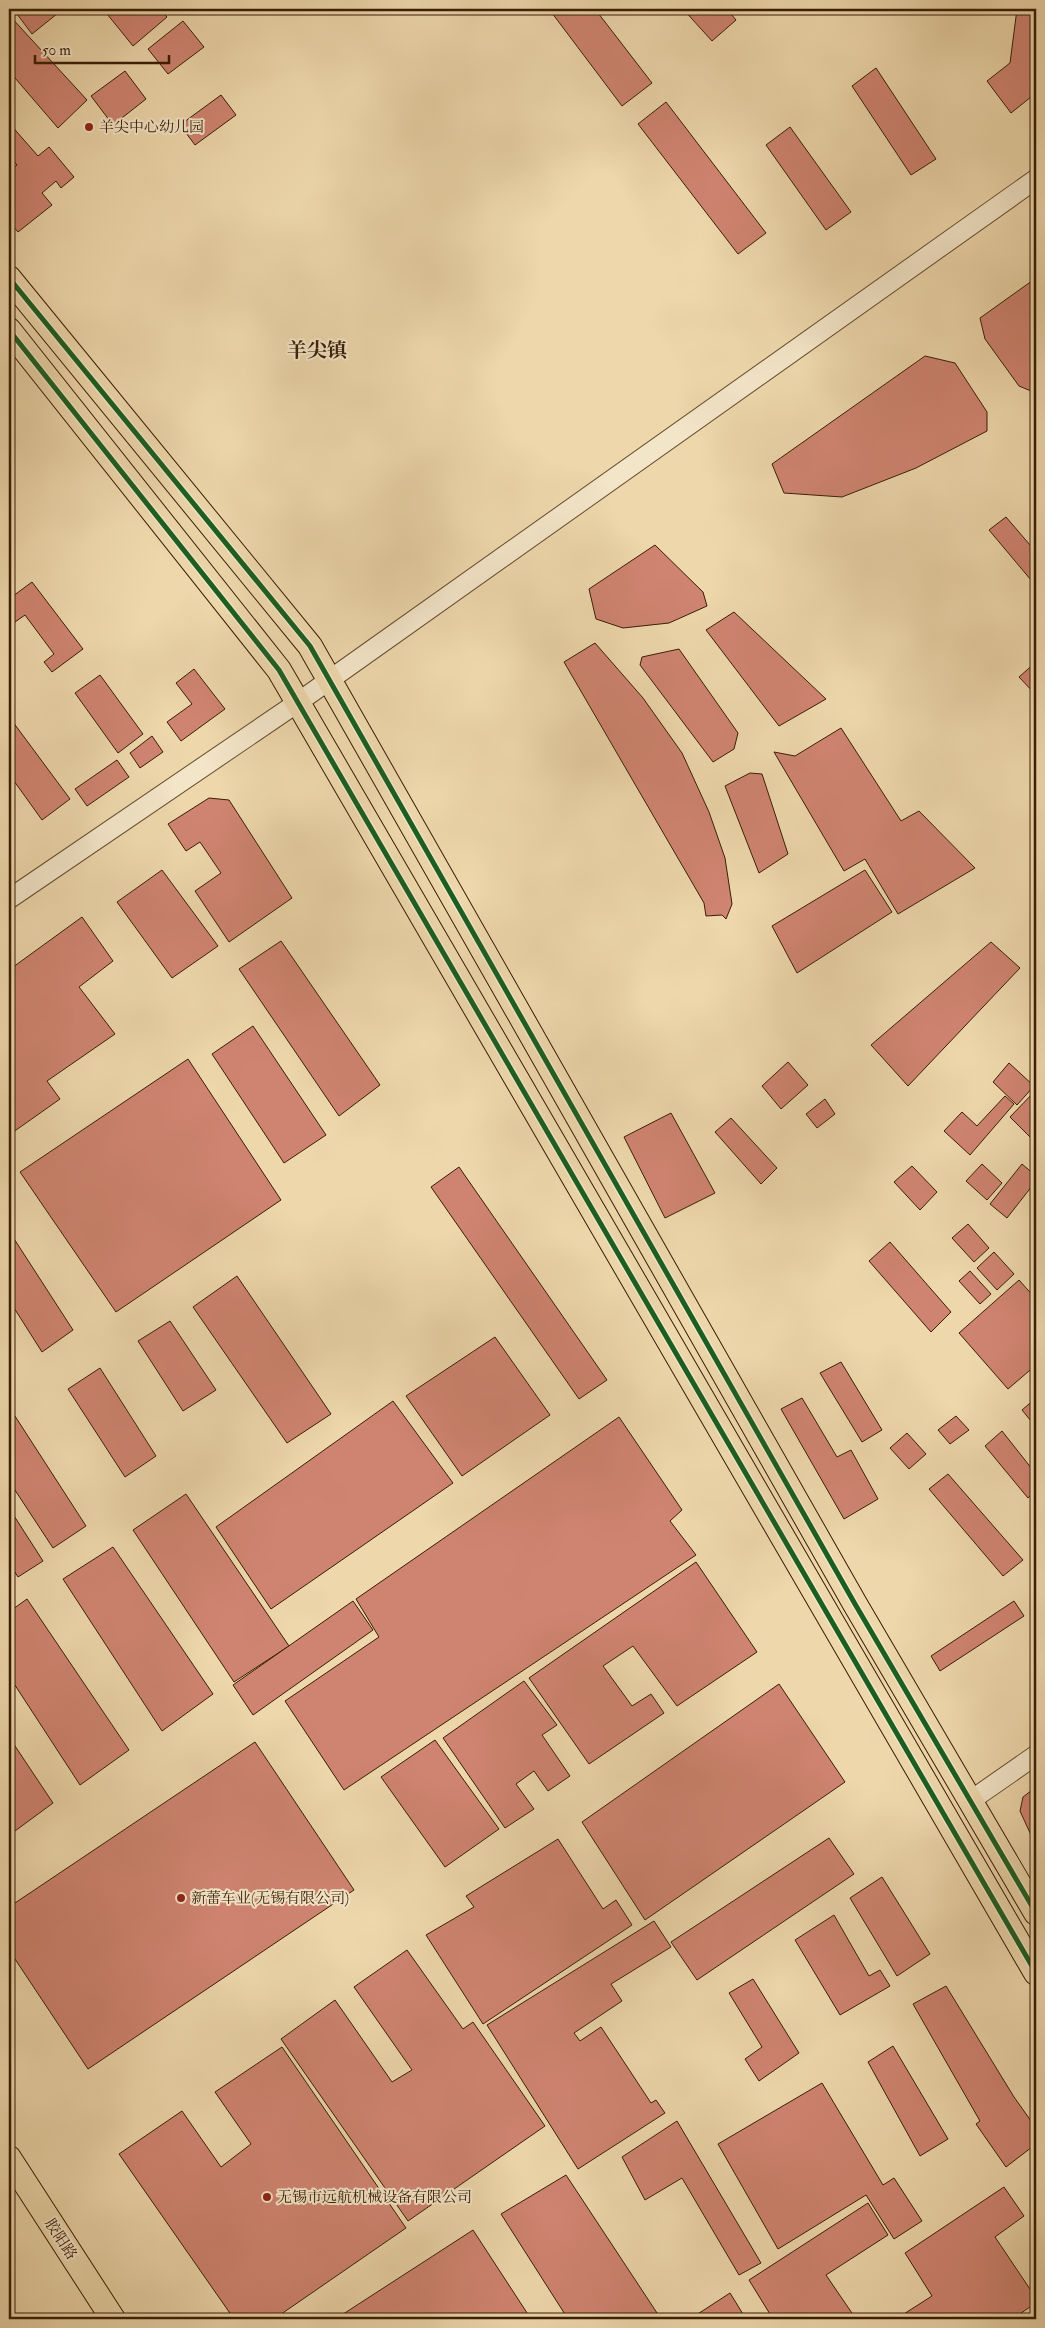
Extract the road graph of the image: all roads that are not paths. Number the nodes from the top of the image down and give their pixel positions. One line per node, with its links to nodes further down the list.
1 (1036, 179): 4 (street)
2 (9, 278): 4 (main road)
3 (9, 330): 5 (main road)
4 (328, 680): 5 (street); 8 (main road)
5 (297, 703): 6 (street); 10 (main road)
6 (9, 899)
7 (1036, 1755): 8 (street)
8 (970, 1801): 9 (main road)
9 (1036, 1913)
10 (1036, 1973)
11 (9, 2158): 12 (main road, 胶阳路)
12 (113, 2319)

